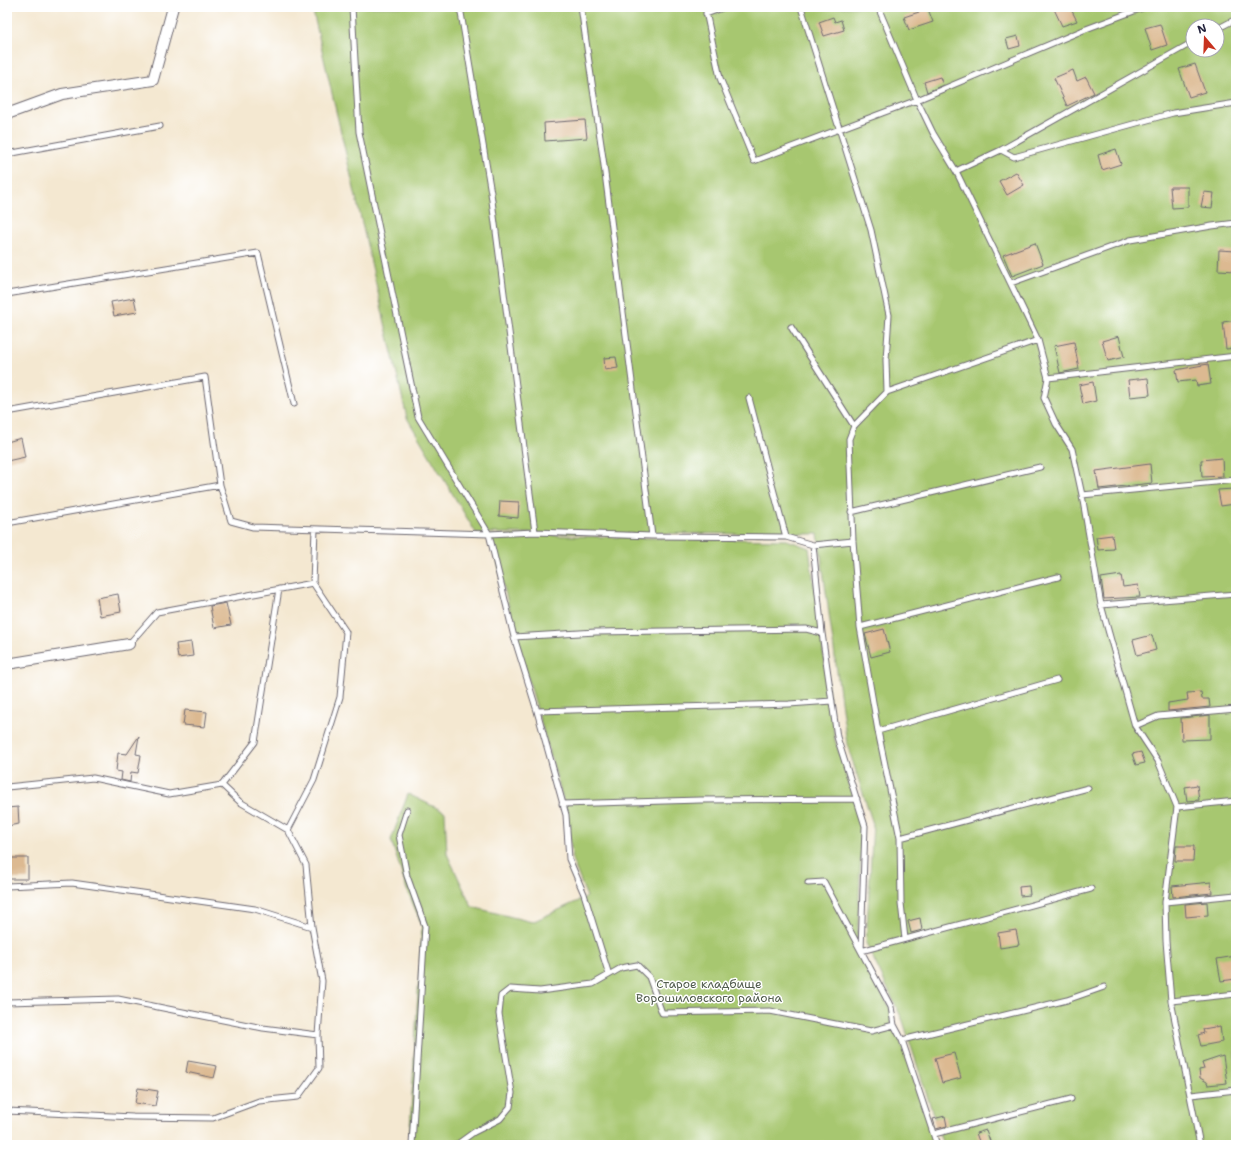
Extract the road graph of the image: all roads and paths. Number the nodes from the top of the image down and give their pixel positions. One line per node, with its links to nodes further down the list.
1 (173, 7): 16 (street)
2 (352, 7): 42 (lane)
3 (460, 7): 41 (lane)
4 (581, 7): 43 (lane)
5 (705, 7): 10 (lane)
6 (725, 7): 10 (lane)
7 (801, 7): 18 (lane)
8 (878, 7): 14 (lane)
9 (1145, 7): 14 (lane)
10 (706, 14): 18 (lane)
11 (1236, 19): 12 (lane)
12 (1225, 25)
13 (1185, 46): 19 (lane)
14 (917, 100): 18 (lane); 21 (lane)
15 (1236, 103): 19 (lane)
16 (7, 114)
17 (160, 126): 20 (lane)
18 (840, 128): 29 (lane)
19 (1000, 150): 21 (lane)
20 (7, 154)
21 (956, 171): 23 (lane)
22 (1236, 223): 23 (lane)
23 (1011, 283): 26 (lane)
24 (7, 294): 31 (lane)
25 (791, 327): 33 (lane)
26 (1038, 340): 28 (lane); 29 (lane)
27 (1236, 356): 28 (lane)
28 (1048, 378): 37 (lane)
29 (887, 392): 33 (lane)
30 (749, 398): 44 (lane)
31 (294, 404)
32 (7, 412): 36 (lane)
33 (854, 426): 38 (lane)
34 (1040, 467): 38 (lane)
35 (1236, 480): 37 (lane)
36 (220, 485): 39 (lane); 40 (lane)
37 (1082, 495): 51 (lane)
38 (851, 512): 45 (lane)
39 (7, 523)
40 (315, 529): 42 (lane); 48 (lane)
41 (535, 532): 42 (lane); 43 (lane)
42 (489, 534): 54 (lane)
43 (652, 536): 44 (lane)
44 (786, 537): 46 (lane)
45 (852, 541): 46 (lane); 52 (lane)
46 (813, 545): 53 (lane)
47 (1058, 577): 52 (lane)
48 (313, 583): 49 (lane); 71 (lane)
49 (279, 589): 55 (lane); 63 (lane)
50 (1236, 594): 51 (lane)
51 (1101, 606): 61 (lane)
52 (860, 627): 62 (lane)
53 (822, 633): 54 (lane); 58 (lane)
54 (514, 637): 60 (lane)
55 (129, 644): 56 (street)
56 (7, 664)
57 (1057, 680): 62 (lane)
58 (832, 701): 60 (lane); 66 (lane)
59 (1236, 709): 61 (lane)
60 (537, 711): 68 (lane)
61 (1135, 726): 69 (lane)
62 (878, 731): 72 (lane)
63 (222, 785): 64 (lane); 71 (lane)
64 (7, 787)
65 (1088, 788): 72 (lane)
66 (856, 799): 68 (lane); 80 (lane)
67 (1236, 801): 69 (lane)
68 (562, 804): 81 (lane)
69 (1177, 807): 77 (lane)
70 (407, 810): 94 (lane)
71 (288, 830): 78 (lane)
72 (900, 838): 79 (lane)
73 (808, 883): 80 (lane)
74 (7, 886): 78 (lane)
75 (1091, 889): 79 (lane)
76 (1236, 895): 77 (lane)
77 (1165, 902): 84 (lane)
78 (312, 927): 87 (lane)
79 (905, 939): 80 (lane)
80 (861, 951): 86 (lane)
81 (609, 975): 86 (lane); 95 (lane)
82 (1104, 987): 88 (lane)
83 (1236, 994): 84 (lane)
84 (1171, 1000): 90 (lane)
85 (7, 1002): 87 (lane)
86 (894, 1025): 88 (lane)
87 (318, 1035): 92 (lane)
88 (902, 1040): 93 (lane)
89 (1236, 1090): 90 (lane)
90 (1191, 1096): 97 (lane)
91 (1071, 1099): 93 (lane)
92 (7, 1111)
93 (934, 1134): 96 (lane)
94 (412, 1145)
95 (456, 1145)
96 (937, 1145)
97 (1200, 1145)

